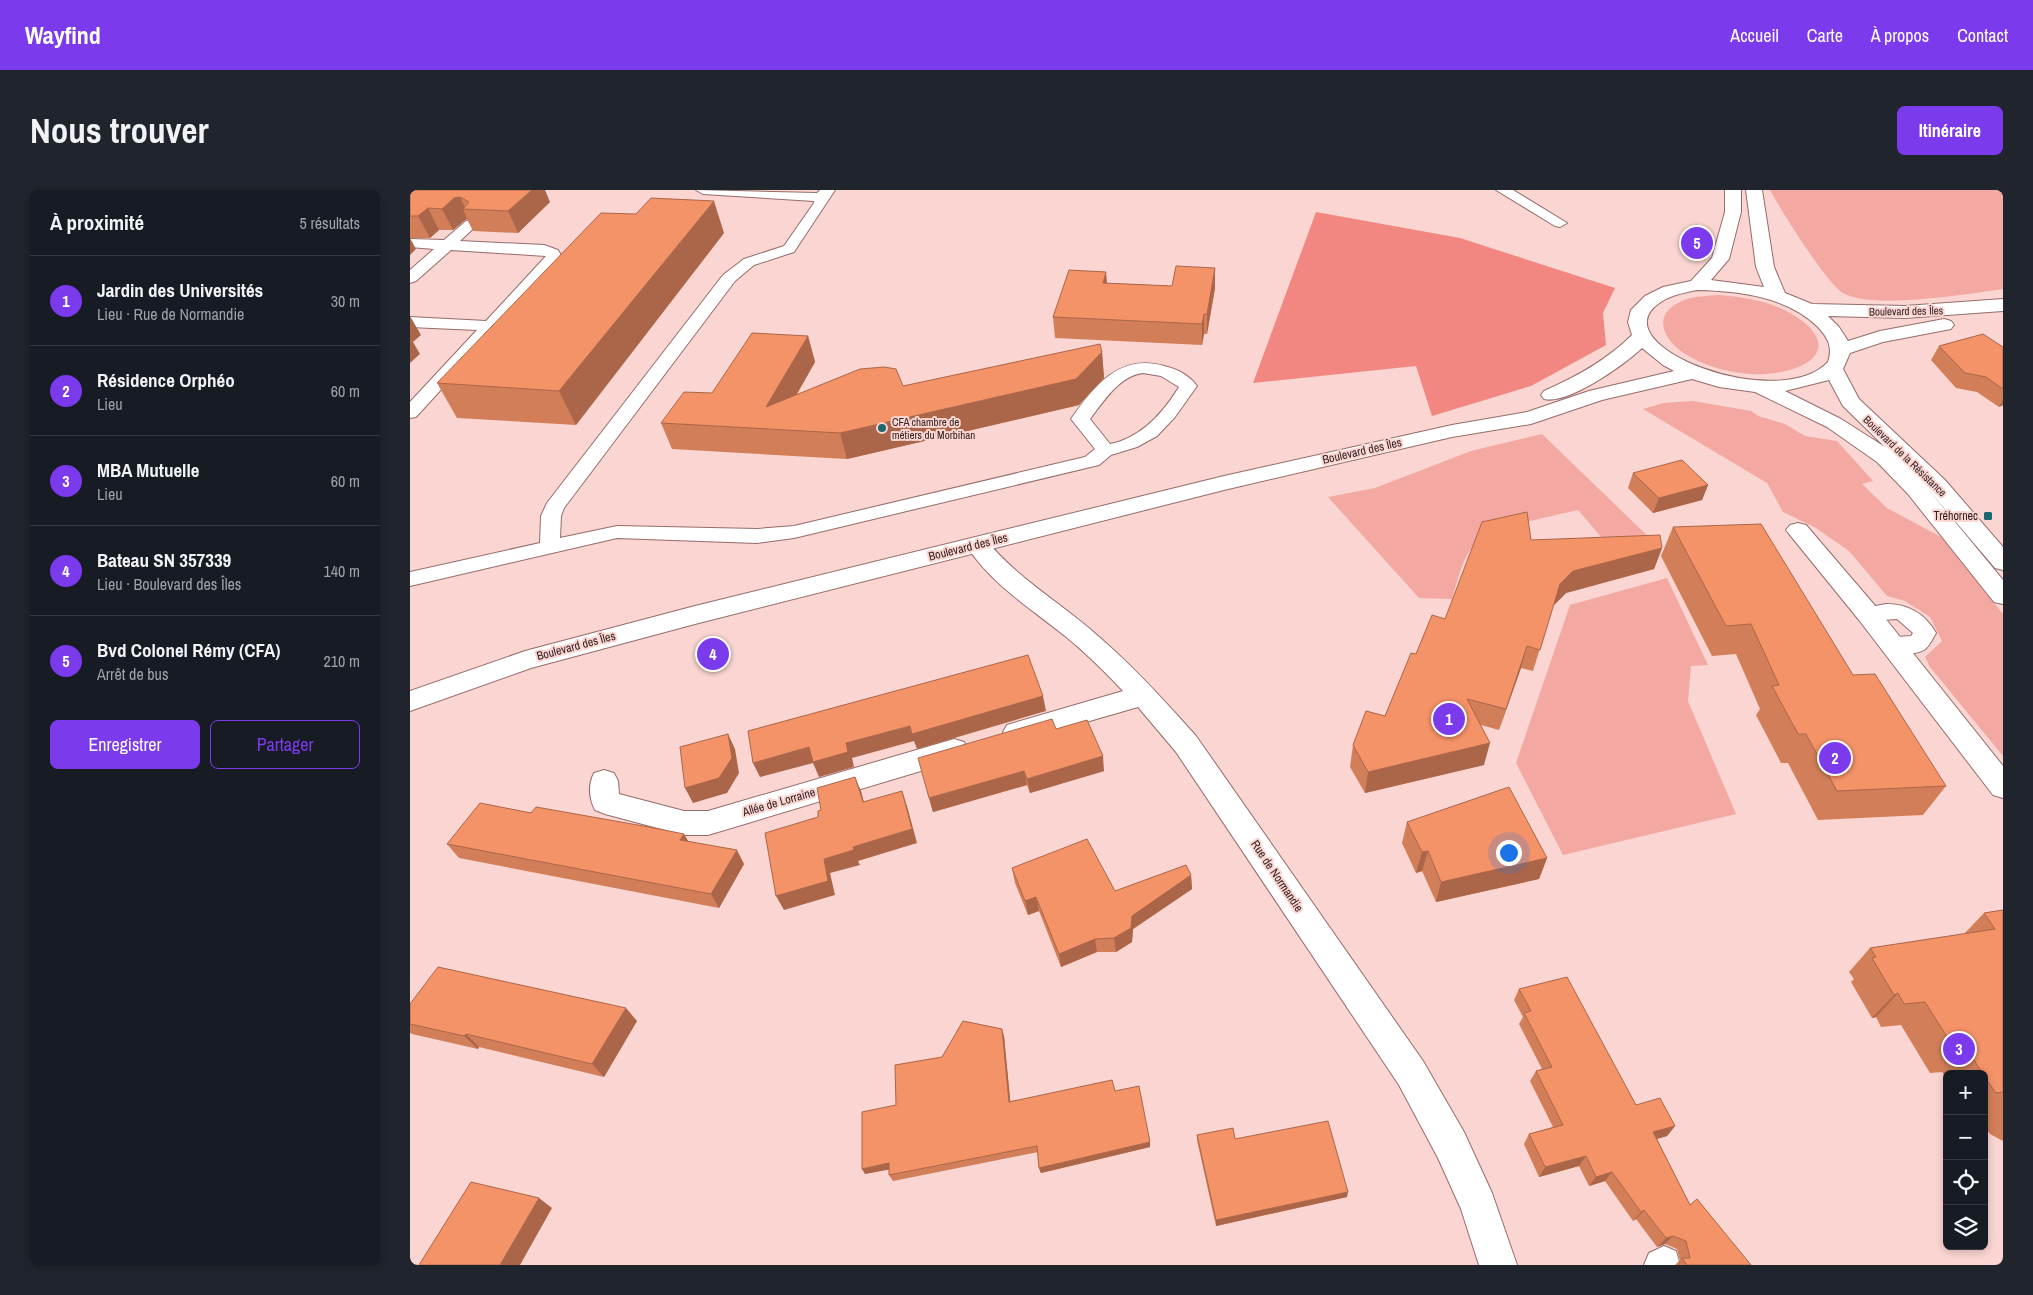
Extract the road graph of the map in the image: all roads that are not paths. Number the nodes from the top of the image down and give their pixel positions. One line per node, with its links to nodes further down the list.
1 (703, 190): 6 (lane)
2 (1503, 190): 8 (lane)
3 (1724, 190): 7 (main road)
4 (1732, 190): 7 (main road)
5 (1754, 190): 14 (main road)
6 (825, 193): 29 (lane)
7 (1733, 212): 13 (main road)
8 (1560, 223)
9 (471, 224): 11 (lane)
10 (410, 243): 11 (lane)
11 (446, 245): 12 (lane); 19 (lane)
12 (410, 278)
13 (1697, 285): 14 (main road); 20 (main road)
14 (1777, 296): 16 (main road)
15 (2003, 305): 16 (main road, Boulevard des Îles)
16 (1808, 310): 21 (main road, Boulevard de la Résistance)
17 (2003, 312): 21 (main road, Boulevard des Îles)
18 (410, 322): 19 (lane)
19 (491, 326): 24 (lane)
20 (1642, 336): 22 (main road); 25 (main road, Boulevard des Îles)
21 (1837, 359): 23 (main road, Boulevard des Îles); 30 (main road, Boulevard de la Résistance)
22 (1692, 373): 23 (main road); 25 (main road, Boulevard des Îles)
23 (1758, 387): 32 (main road, Boulevard de la Résistance)
24 (410, 413)
25 (1452, 431): 28 (main road, Boulevard des Îles)
26 (1105, 450): 26 (lane); 29 (lane)
27 (1798, 530): 33 (main road)
28 (978, 545): 35 (main road, Boulevard des Îles); 37 (main road, Rue de Normandie)
29 (550, 547): 31 (lane)
30 (2003, 562)
31 (410, 579)
32 (2003, 596)
33 (1868, 614): 34 (main road); 34 (lane)
34 (1890, 644): 40 (main road)
35 (487, 672): 36 (main road, Boulevard des Îles); 38 (main road, Boulevard des Îles)
36 (410, 689)
37 (1145, 695): 39 (main road, Allée de Lorraine); 41 (main road, Rue de Normandie)
38 (410, 701)
39 (604, 781)
40 (2003, 786)
41 (1498, 1265)

